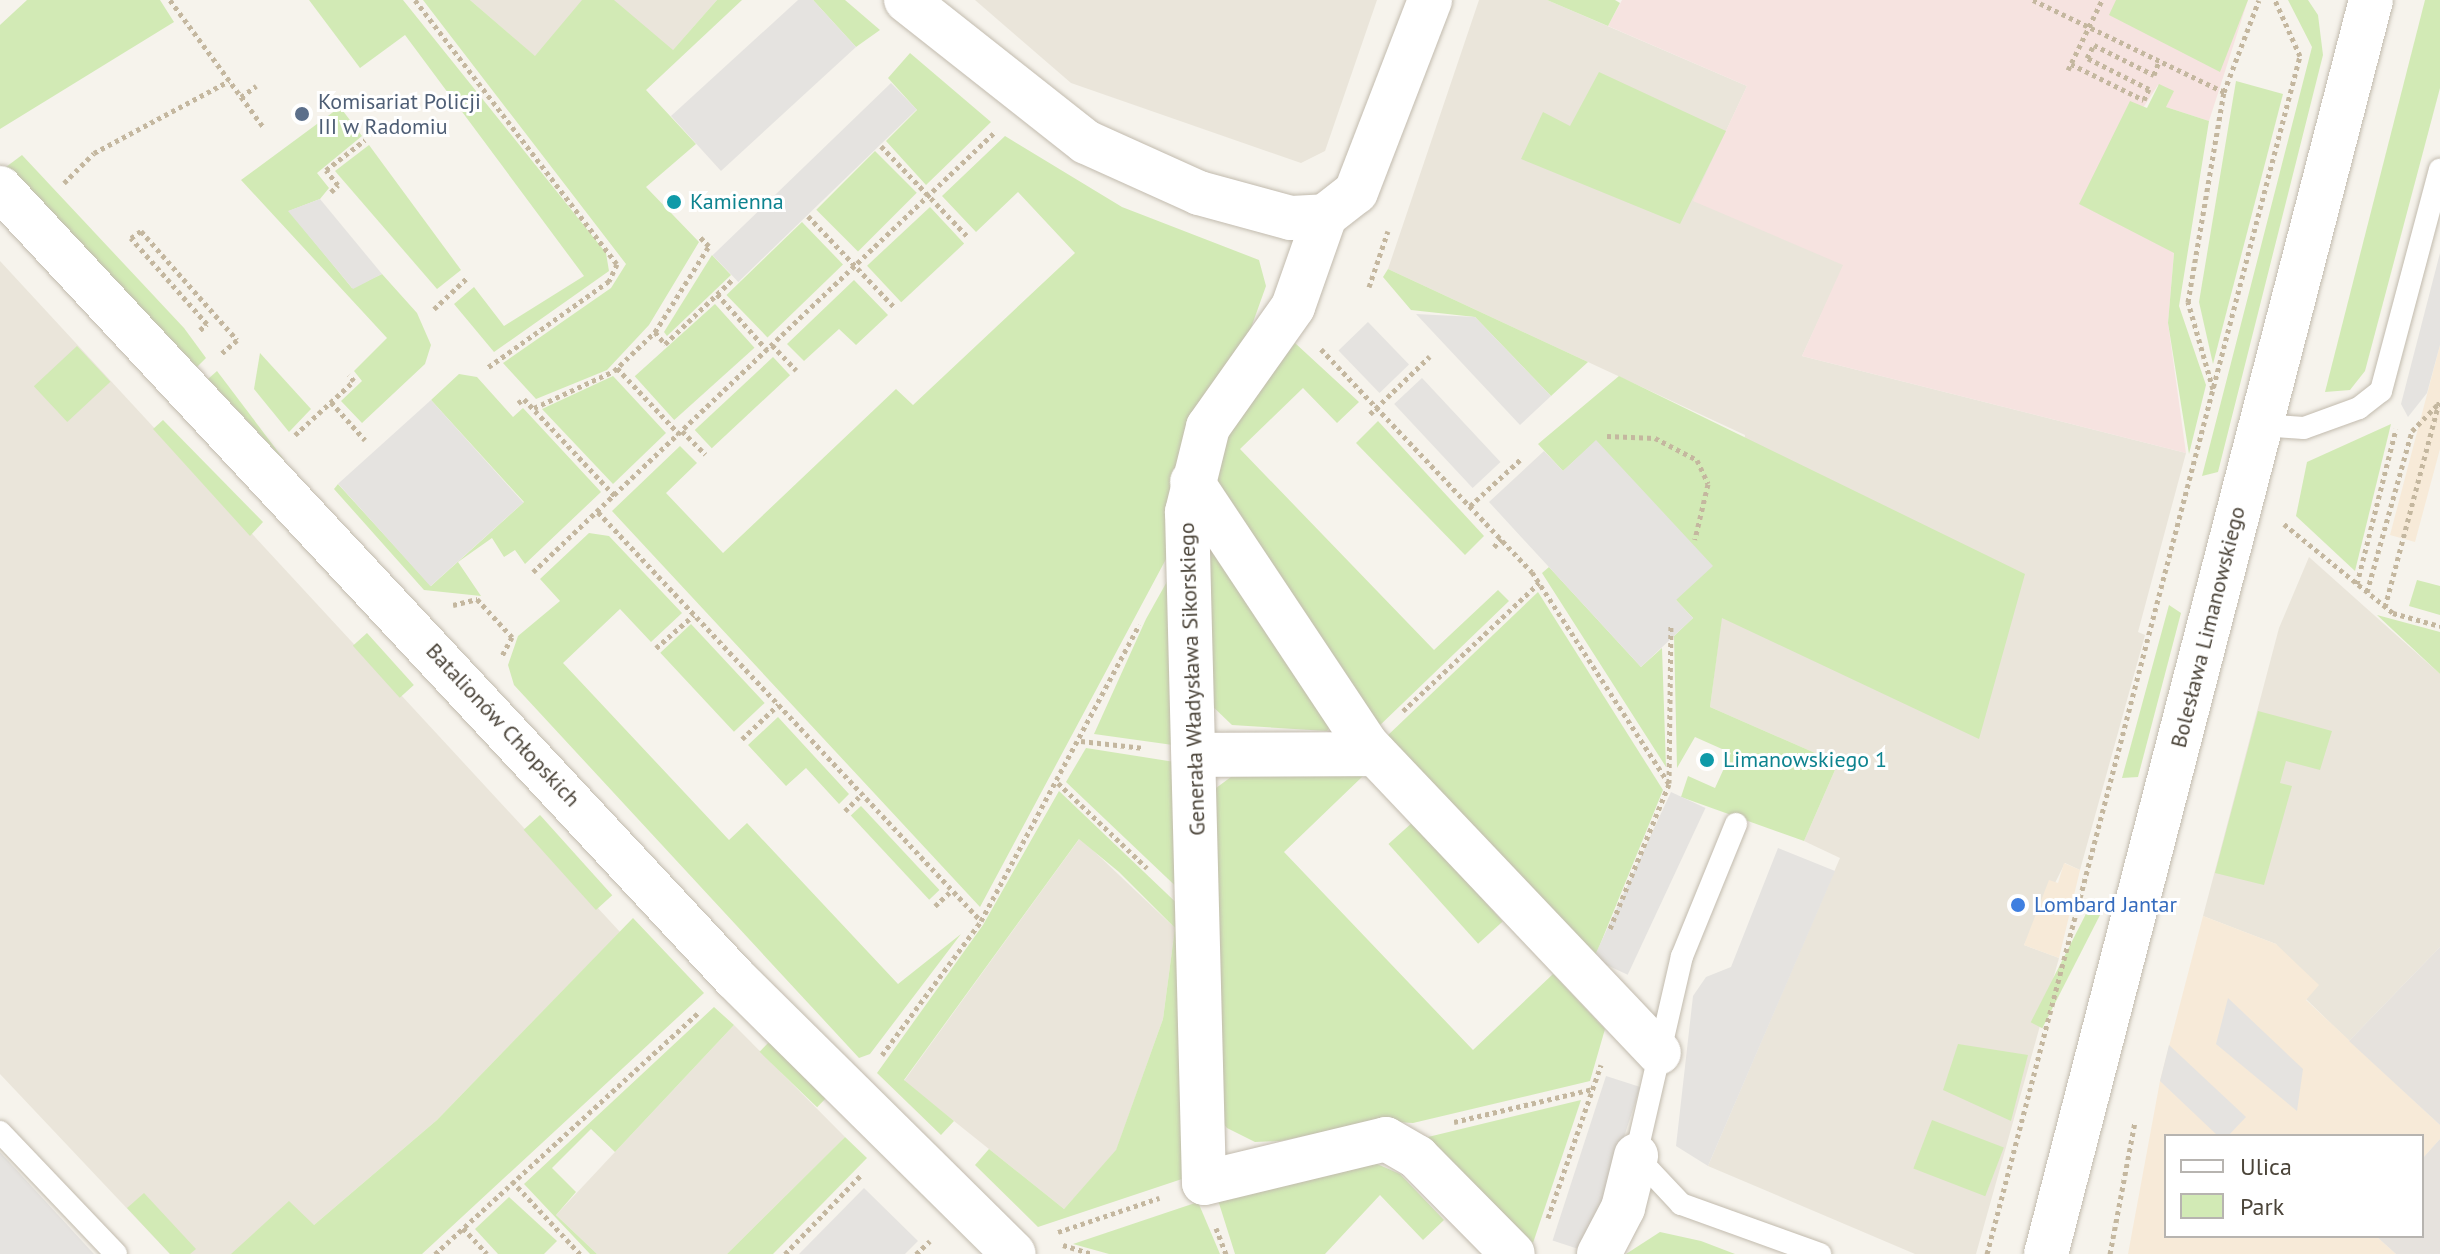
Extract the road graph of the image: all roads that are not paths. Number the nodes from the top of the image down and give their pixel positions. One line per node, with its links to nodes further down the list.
1 (906, 0): 6 (street)
2 (1430, 0): 6 (street)
3 (2371, 0): 7 (street, Bolesława Limanowskiego)
4 (2440, 170): 7 (lane)
5 (0, 188): 16 (street, Batalionów Chłopskich)
6 (1325, 216): 8 (street, Generała Władysława Sikorskiego)
7 (2260, 425): 20 (street, Bolesława Limanowskiego)
8 (1192, 482): 9 (street); 10 (street, Generała Władysława Sikorskiego)
9 (1371, 749): 10 (street); 12 (street)
10 (1195, 755): 17 (street, Generała Władysława Sikorskiego)
11 (1736, 824): 12 (lane)
12 (1659, 1053): 14 (lane)
13 (0, 1132): 15 (lane)
14 (1636, 1156): 18 (street); 19 (lane)
15 (116, 1254)
16 (1014, 1254)
17 (1513, 1254)
18 (1599, 1254)
19 (1820, 1254)
20 (2046, 1254)

